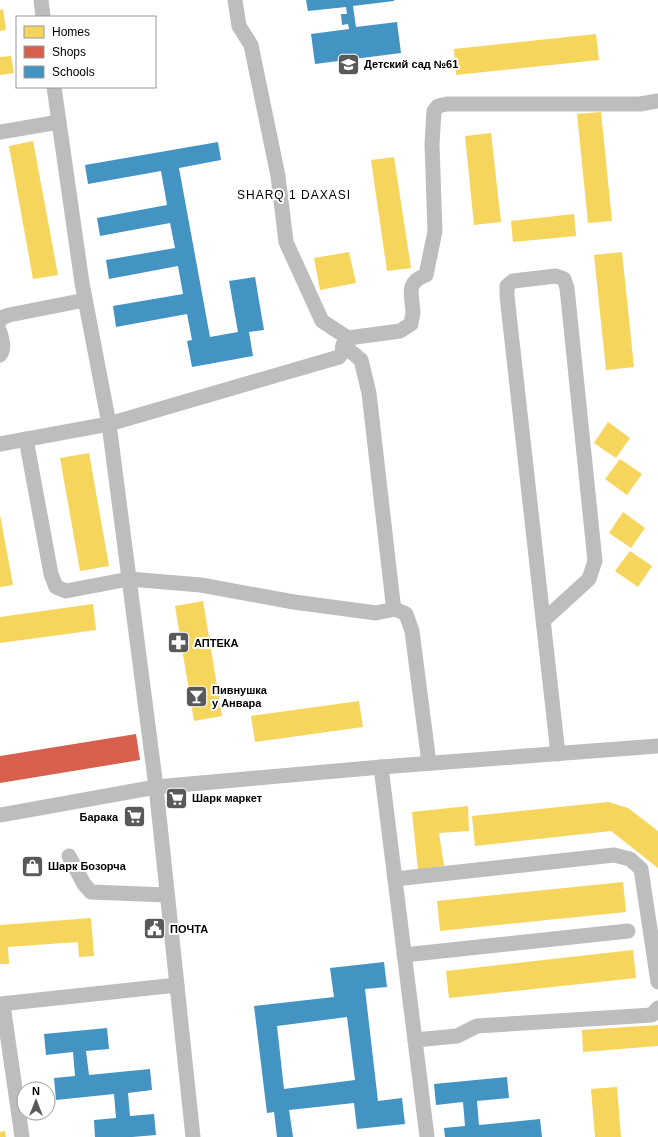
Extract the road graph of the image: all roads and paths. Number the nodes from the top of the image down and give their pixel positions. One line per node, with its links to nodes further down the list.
1 (41, 0): 3 (street)
2 (235, 0): 11 (street)
3 (44, 16)
4 (54, 88): 6 (street)
5 (658, 101): 11 (street)
6 (59, 122): 7 (street); 8 (street)
7 (0, 132)
8 (85, 300): 9 (street); 13 (street)
9 (0, 321)
10 (0, 332): 12 (street)
11 (346, 342): 13 (street); 17 (street)
12 (0, 355)
13 (109, 424): 14 (street); 16 (street)
14 (26, 439): 15 (street); 16 (street)
15 (0, 444)
16 (129, 579): 17 (street); 23 (street)
17 (395, 609): 21 (street)
18 (543, 621): 18 (street); 20 (street)
19 (658, 746): 20 (street)
20 (558, 754): 21 (street)
21 (429, 763): 22 (street)
22 (381, 767): 23 (street); 26 (street)
23 (156, 787): 24 (street); 27 (street)
24 (0, 815)
25 (69, 856): 27 (street)
26 (394, 879): 29 (street); 30 (street)
27 (167, 895): 31 (street)
28 (628, 931): 29 (street)
29 (404, 955): 34 (street)
30 (658, 982)
31 (177, 985): 32 (street); 36 (street)
32 (0, 1005): 35 (street)
33 (658, 1008): 34 (street)
34 (415, 1040): 37 (street)
35 (22, 1137)
36 (193, 1137)
37 (427, 1137)

